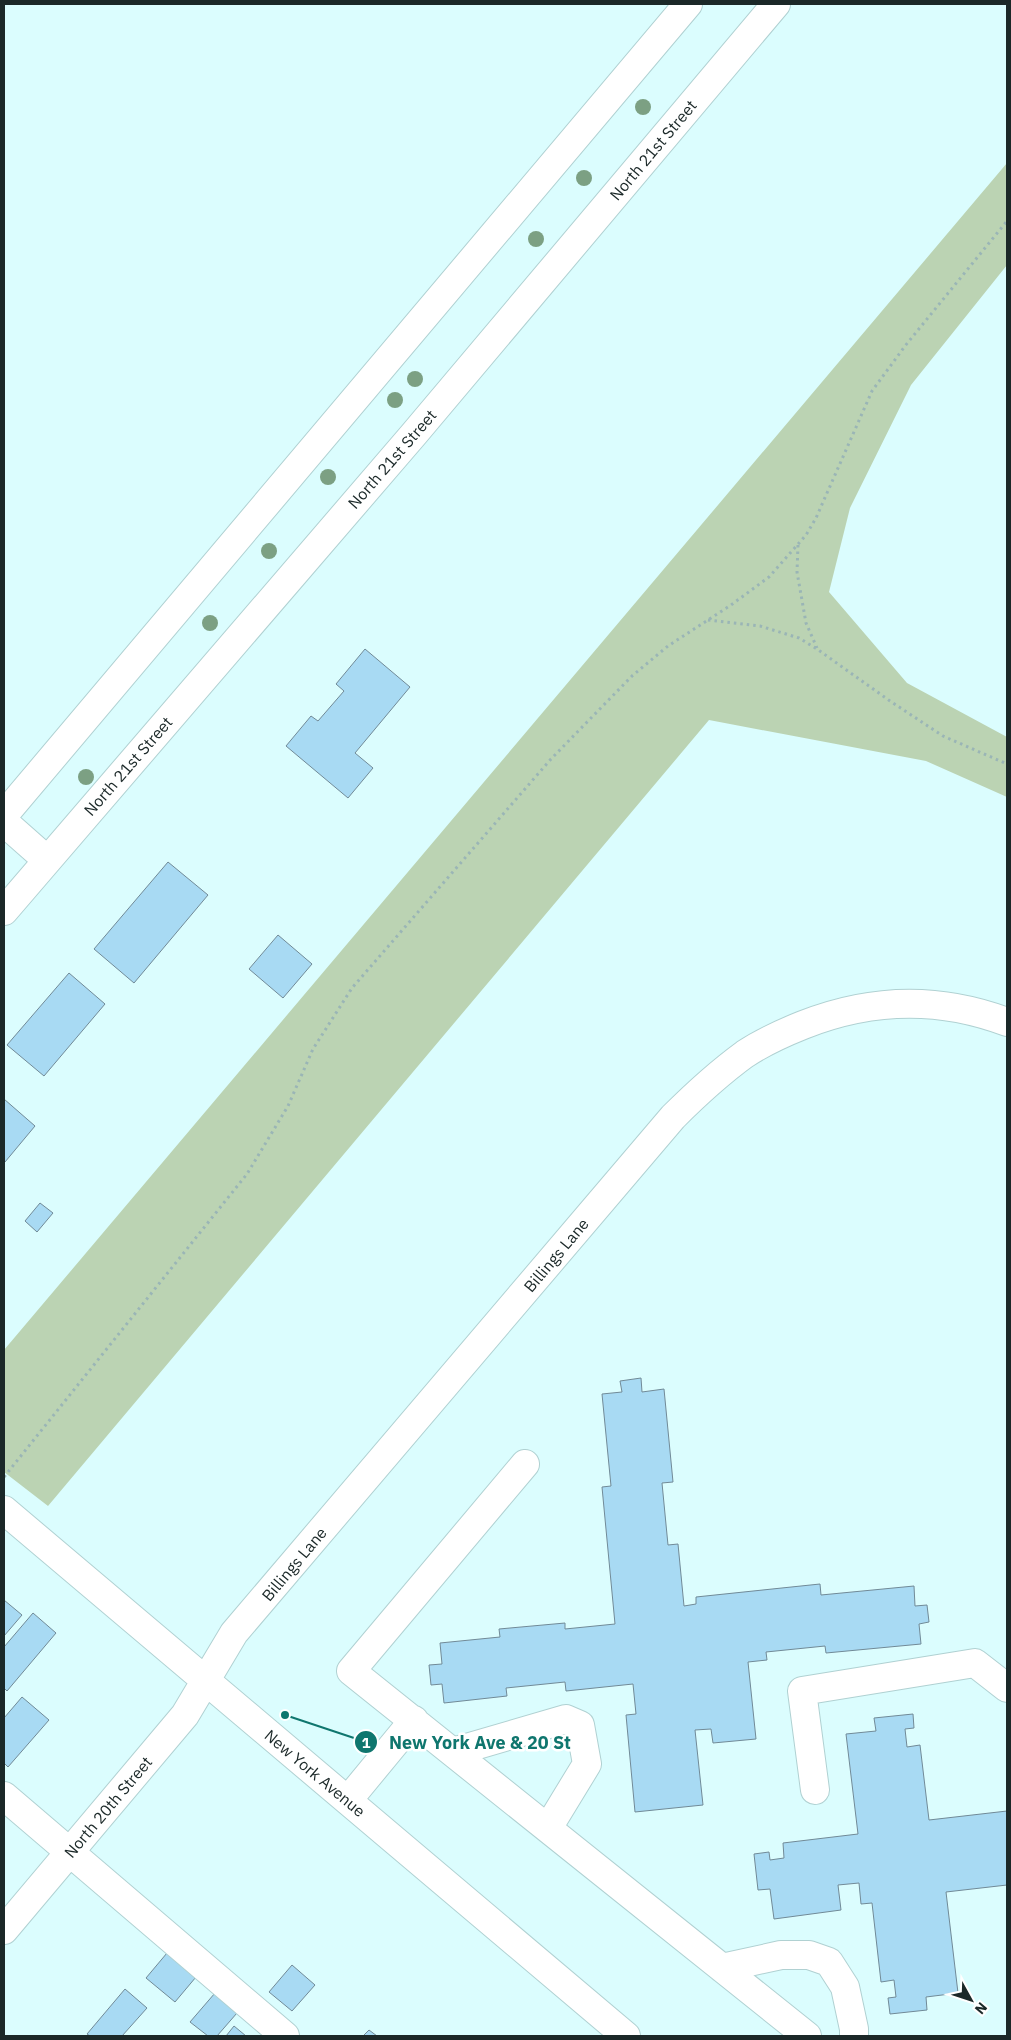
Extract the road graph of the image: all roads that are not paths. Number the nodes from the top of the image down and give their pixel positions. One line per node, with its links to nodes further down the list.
1 (688, 4): 3 (street)
2 (776, 4): 5 (street, North 21st Street)
3 (4, 814)
4 (4, 822): 5 (street)
5 (47, 860): 6 (street, North 21st Street)
6 (4, 912)
7 (1007, 1022): 10 (street, Billings Lane)
8 (525, 1464): 12 (street)
9 (4, 1510): 10 (street, New York Avenue)
10 (206, 1681): 16 (street, New York Avenue); 18 (street, North 20th Street)
11 (1007, 1688): 14 (street)
12 (414, 1720): 13 (street); 16 (street)
13 (453, 1752): 17 (street); 17 (street)
14 (814, 1790)
15 (4, 1796): 18 (street)
16 (348, 1800): 22 (street, New York Avenue)
17 (548, 1828): 20 (street)
18 (70, 1852): 19 (street, North 20th Street); 21 (street)
19 (4, 1930)
20 (722, 1968): 23 (street); 24 (street)
21 (285, 2036)
22 (626, 2036)
23 (807, 2036)
24 (854, 2036)

